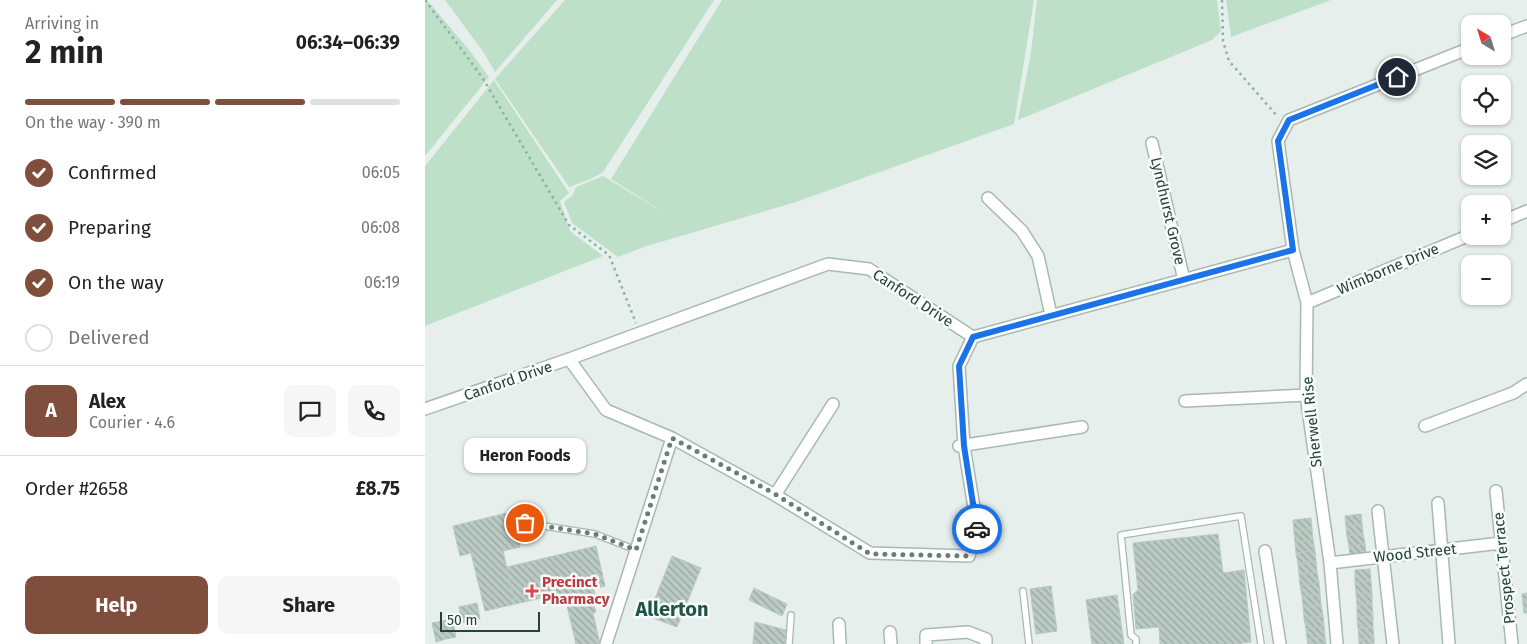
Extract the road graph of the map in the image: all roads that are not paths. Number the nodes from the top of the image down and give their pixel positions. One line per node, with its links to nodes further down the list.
1 (1527, 26): 2 (street)
2 (1511, 32)
3 (1461, 52): 9 (street, Sherwell Rise)
4 (1151, 142): 10 (street, Lyndhurst Grove)
5 (988, 198): 12 (street)
6 (1527, 211): 7 (street)
7 (1511, 218)
8 (1461, 239): 11 (street, Wimborne Drive)
9 (1293, 250): 10 (street); 11 (street, Sherwell Rise)
10 (1184, 280): 12 (street)
11 (1307, 303): 16 (street, Sherwell Rise)
12 (1051, 315): 13 (street)
13 (973, 337): 14 (street, Canford Drive); 23 (street)
14 (569, 360): 19 (street, Canford Drive); 22 (street)
15 (1527, 384): 20 (street)
16 (1306, 395): 17 (street); 34 (street, Sherwell Rise)
17 (1185, 401)
18 (833, 404): 25 (street)
19 (425, 410)
20 (1425, 426)
21 (1082, 427): 23 (street)
22 (672, 438): 25 (street); 30 (street)
23 (961, 446): 25 (street)
24 (1496, 491): 29 (street, Prospect Terrace)
25 (775, 494)
26 (1438, 503): 31 (street)
27 (1378, 511): 33 (street)
28 (525, 523): 30 (lane)
29 (1501, 544): 31 (street, Wood Street); 52 (street, Prospect Terrace)
30 (636, 550): 39 (street)
31 (1441, 550): 33 (street, Wood Street); 51 (street)
32 (1265, 551): 48 (street)
33 (1383, 557): 34 (street, Wood Street); 50 (street)
34 (1330, 563): 49 (street, Sherwell Rise)
35 (1023, 591): 45 (lane)
36 (791, 615): 40 (lane)
37 (839, 624): 41 (street)
38 (890, 632): 42 (street)
39 (606, 644)
40 (789, 644)
41 (840, 644)
42 (891, 644)
43 (927, 644): 44 (street)
44 (986, 644)
45 (1029, 644)
46 (1136, 644): 47 (lane)
47 (1261, 644)
48 (1280, 644)
49 (1337, 644)
50 (1393, 644)
51 (1449, 644)
52 (1511, 644)

